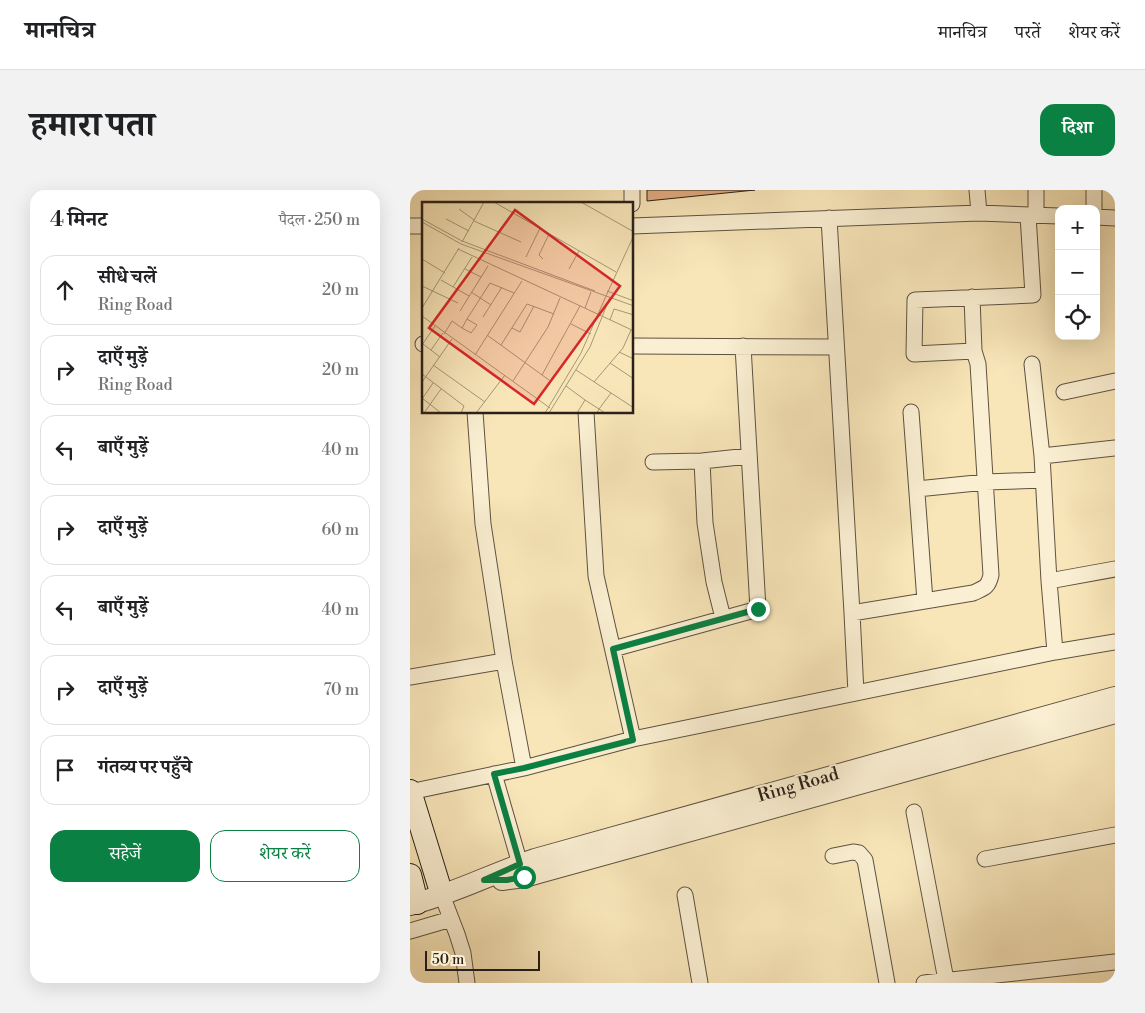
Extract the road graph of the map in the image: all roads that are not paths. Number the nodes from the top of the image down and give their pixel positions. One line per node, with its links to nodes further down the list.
1 (978, 190): 5 (street)
2 (1036, 190): 6 (street)
3 (1094, 190): 4 (street)
4 (1094, 205)
5 (978, 213): 6 (street); 9 (street)
6 (1032, 215): 7 (street); 12 (street)
7 (1055, 216)
8 (1100, 217): 10 (street)
9 (829, 218): 11 (street); 15 (street)
10 (1115, 218)
11 (634, 226)
12 (972, 297): 16 (street); 16 (street)
13 (634, 346): 14 (street)
14 (743, 346): 15 (street); 24 (street)
15 (836, 347): 34 (street)
16 (974, 351): 29 (street)
17 (1032, 364): 25 (street)
18 (1115, 381): 19 (street)
19 (1064, 392)
20 (911, 412): 30 (street)
21 (475, 414): 39 (street)
22 (586, 414): 37 (street)
23 (1115, 448): 25 (street)
24 (749, 456): 26 (street); 35 (street)
25 (1042, 456): 28 (street)
26 (702, 461): 27 (street); 35 (street)
27 (653, 462)
28 (1043, 480): 29 (street); 32 (street)
29 (986, 482): 30 (street); 33 (street)
30 (916, 489): 33 (street)
31 (1115, 568): 32 (street)
32 (1049, 581): 38 (street)
33 (925, 601): 34 (street)
34 (852, 613): 41 (street)
35 (724, 618): 37 (street)
36 (1115, 642): 38 (street)
37 (613, 649): 44 (street)
38 (1055, 652): 41 (street)
39 (504, 661): 40 (street); 45 (street)
40 (410, 677)
41 (856, 693): 44 (street)
42 (1115, 697): 52 (street, Ring Road)
43 (1115, 713): 54 (street, Ring Road)
44 (633, 740): 45 (street)
45 (524, 768): 46 (street)
46 (494, 774): 47 (street); 52 (street)
47 (410, 791): 55 (main road)
48 (914, 812): 61 (street)
49 (1115, 835): 51 (street)
50 (833, 856): 64 (street)
51 (984, 859)
52 (520, 864): 54 (street, Ring Road)
53 (410, 875): 57 (main road)
54 (484, 880): 55 (street, Ring Road)
55 (442, 895): 57 (street, Ring Road); 58 (street)
56 (685, 895): 63 (street)
57 (414, 904)
58 (451, 919): 59 (street); 62 (street)
59 (410, 931)
60 (1115, 962): 61 (street)
61 (946, 980): 65 (street)
62 (467, 983)
63 (700, 983)
64 (887, 983)
65 (924, 983)

